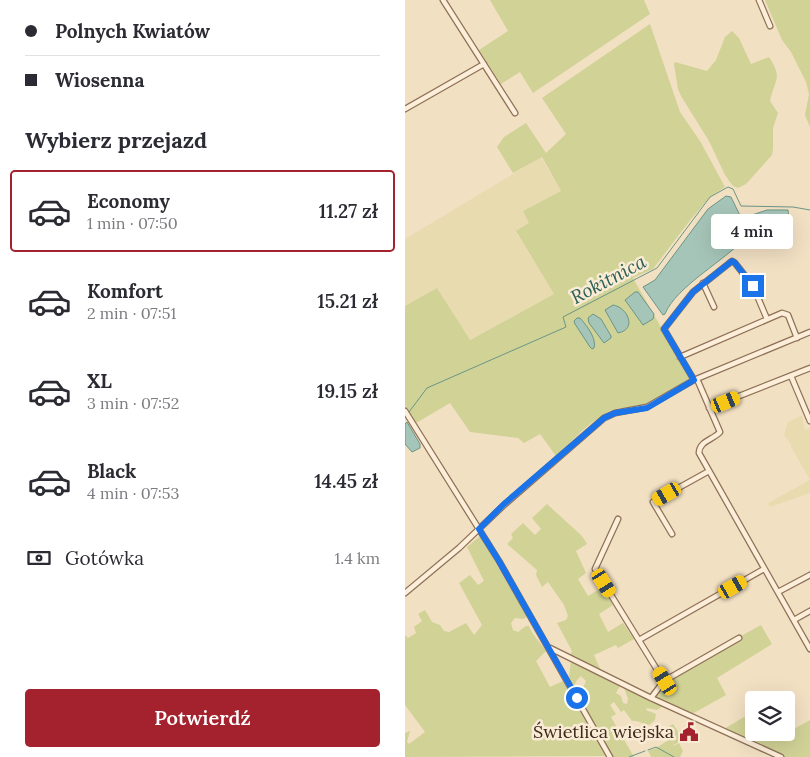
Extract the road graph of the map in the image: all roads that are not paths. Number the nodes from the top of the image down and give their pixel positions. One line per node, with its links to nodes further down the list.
1 (443, 0): 4 (street)
2 (759, 0): 3 (street)
3 (770, 26)
4 (483, 64): 5 (street); 6 (street)
5 (405, 109)
6 (515, 113)
7 (703, 283): 8 (street); 9 (street); 12 (street)
8 (714, 307)
9 (767, 319): 11 (street); 12 (street)
10 (810, 332): 11 (street)
11 (797, 338): 15 (street)
12 (680, 357): 15 (street)
13 (810, 368): 14 (street)
14 (791, 376): 16 (street); 18 (street)
15 (695, 379): 16 (street); 21 (street)
16 (709, 408): 19 (street)
17 (405, 411): 21 (street)
18 (810, 421)
19 (709, 471): 22 (street); 23 (street)
20 (619, 519): 30 (street)
21 (479, 529): 26 (street); 31 (street)
22 (672, 534)
23 (764, 569): 25 (street); 30 (street)
24 (810, 575): 25 (street)
25 (778, 592): 28 (street)
26 (405, 593)
27 (810, 611): 28 (street)
28 (794, 620): 32 (street)
29 (739, 638): 33 (street)
30 (639, 640): 33 (street)
31 (549, 648): 34 (street); 35 (street)
32 (810, 649)
33 (665, 681): 34 (street)
34 (651, 698): 36 (street)
35 (610, 757)
36 (781, 757)

